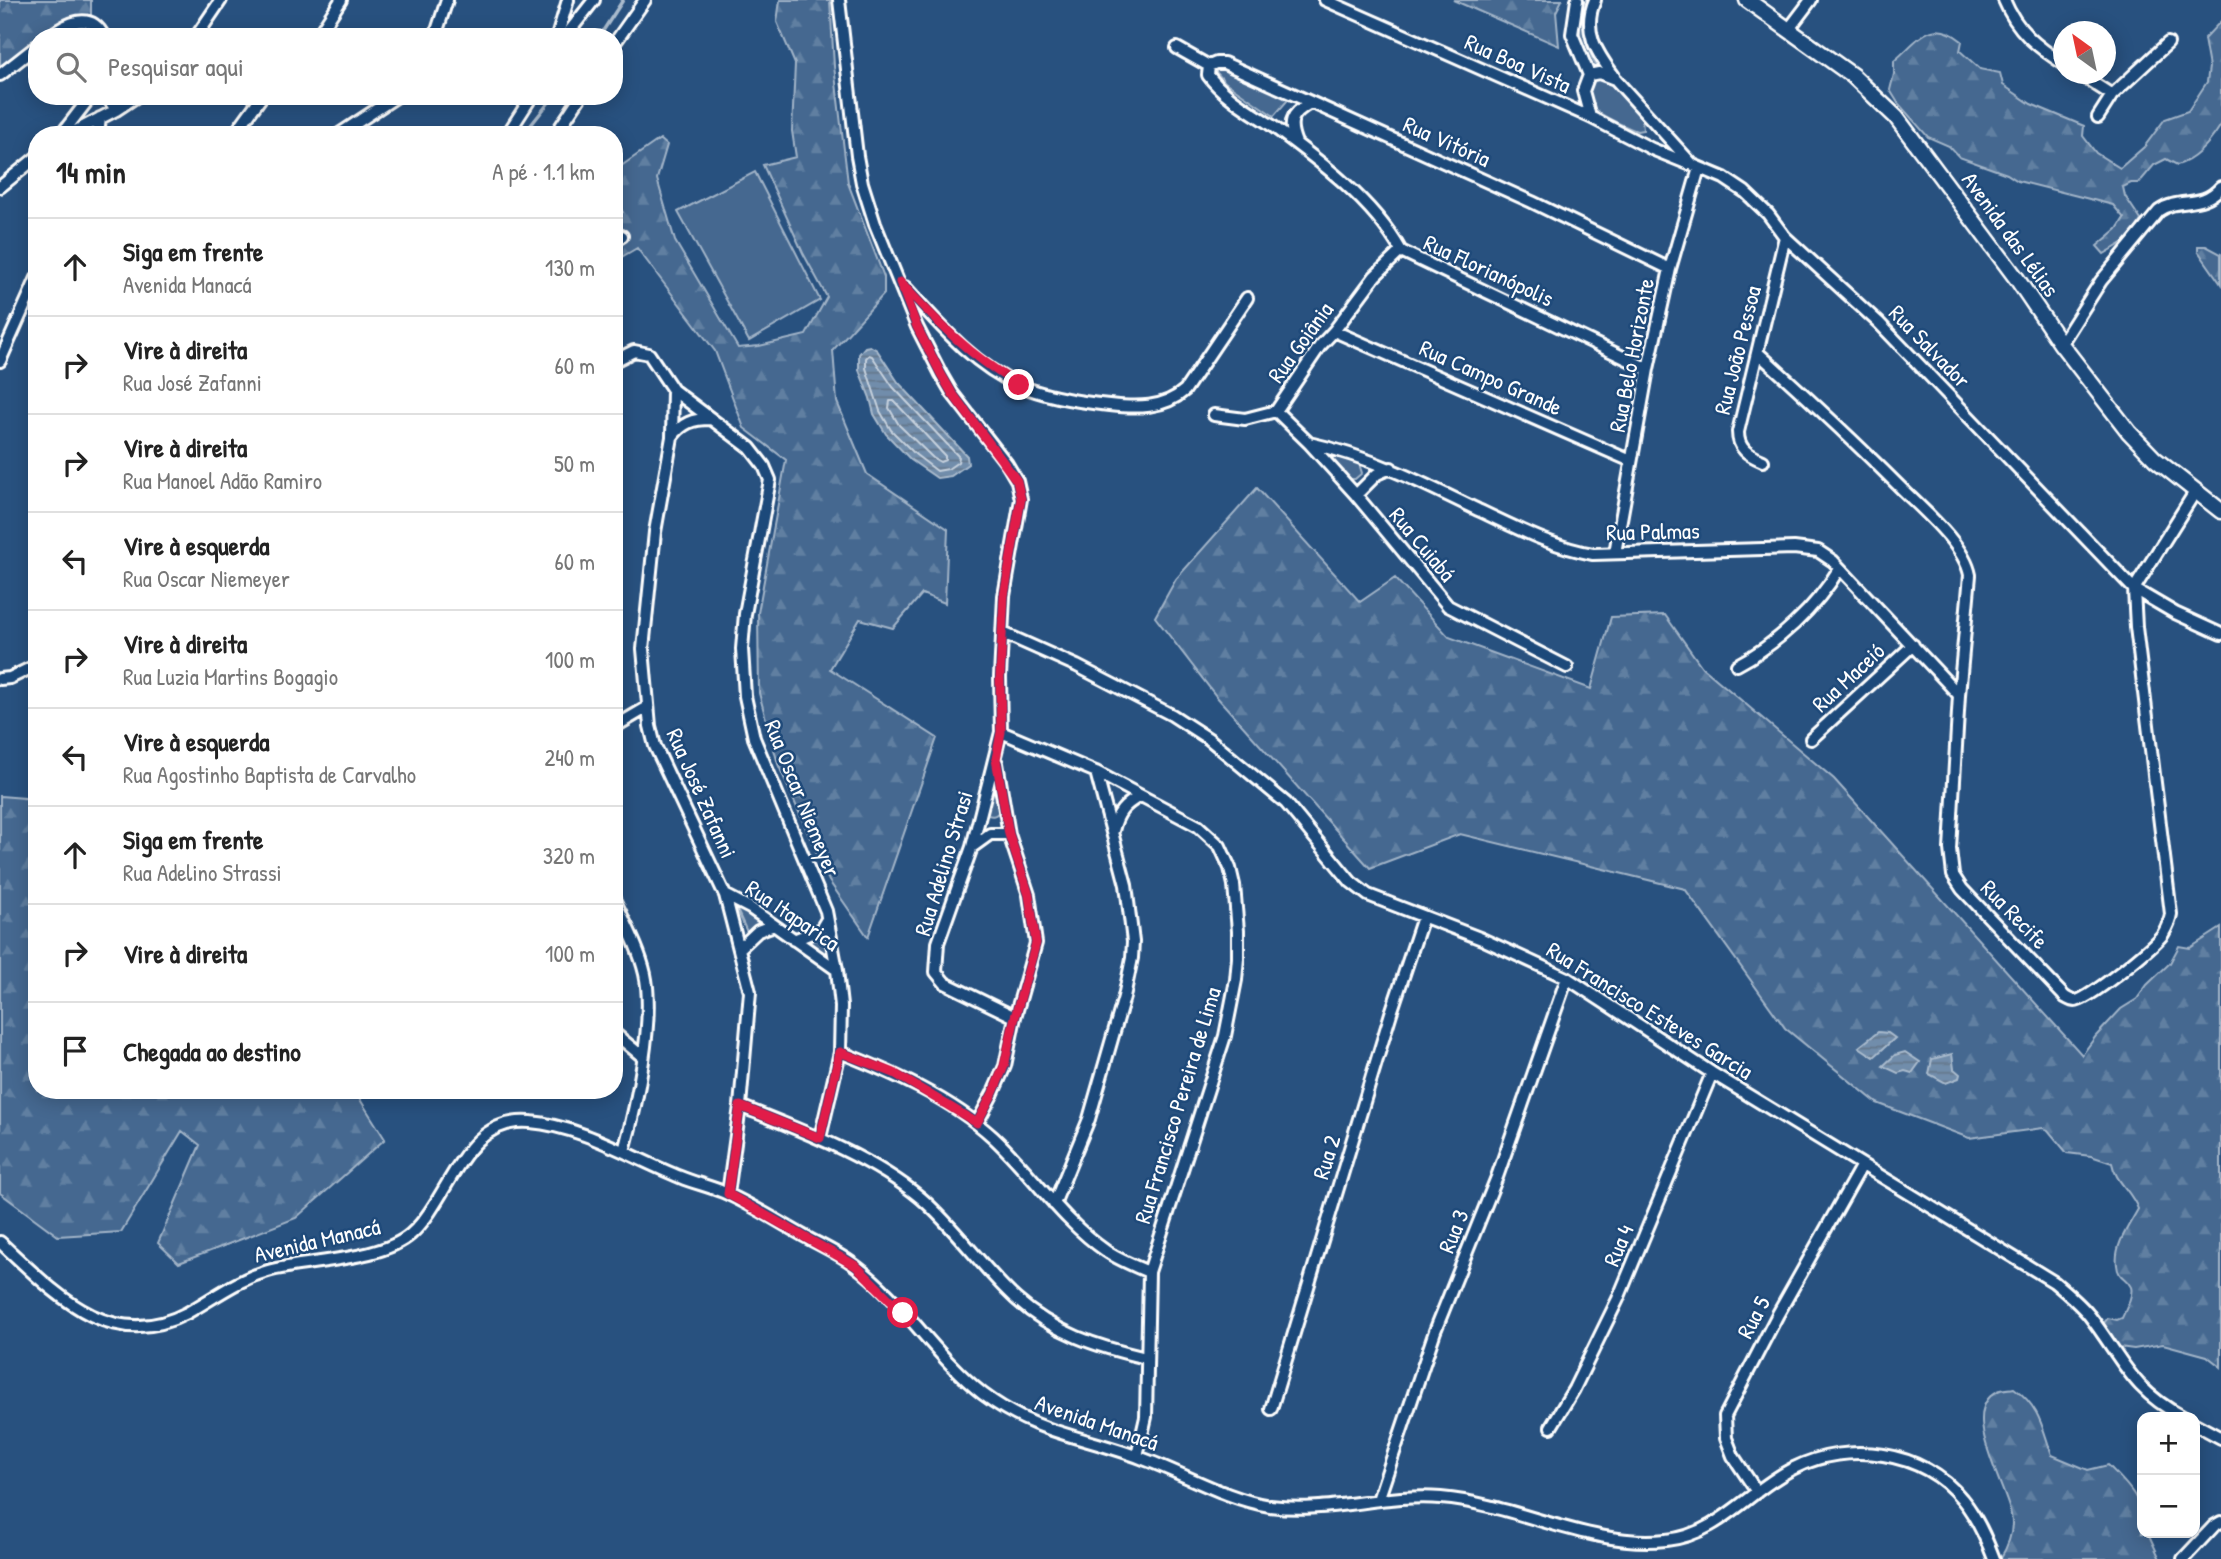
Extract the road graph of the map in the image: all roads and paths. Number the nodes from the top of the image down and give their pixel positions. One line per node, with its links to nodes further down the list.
1 (220, 0): 18 (street)
2 (341, 0): 19 (street)
3 (447, 0): 20 (street)
4 (568, 0): 21 (street)
5 (575, 0): 15 (street)
6 (645, 0): 24 (street)
7 (839, 0): 64 (street, Rua Adelino Strasi)
8 (1325, 0): 44 (street, Rua Boa Vista)
9 (1577, 0): 31 (street)
10 (1594, 0): 32 (street, Rua Salvador)
11 (1747, 0): 23 (street, Avenida das Lélias)
12 (1811, 0): 23 (street)
13 (2005, 0): 14 (street); 28 (street)
14 (2012, 0)
15 (592, 3): 22 (street)
16 (62, 28): 17 (street)
17 (98, 28)
18 (202, 28)
19 (323, 28)
20 (438, 28)
21 (560, 28)
22 (572, 28)
23 (1789, 29): 68 (street, Avenida das Lélias)
24 (623, 31)
25 (2168, 43): 34 (street)
26 (1177, 48): 29 (street)
27 (28, 53): 30 (street)
28 (2053, 57)
29 (1208, 69): 35 (street, Rua Vitória); 55 (street, Rua Florianópolis)
30 (0, 75)
31 (1589, 75): 32 (street); 44 (street)
32 (1615, 79): 47 (street, Rua Salvador)
33 (2095, 84): 34 (street)
34 (2112, 95): 45 (street)
35 (1310, 103): 55 (street); 63 (street, Rua Vitória)
36 (84, 105): 48 (street)
37 (113, 105): 43 (street)
38 (124, 105): 43 (street)
39 (255, 105): 51 (street)
40 (383, 105): 52 (street)
41 (526, 105): 53 (street)
42 (575, 105): 54 (street)
43 (116, 110): 46 (street)
44 (1590, 117): 56 (street, Rua Boa Vista)
45 (2098, 117)
46 (100, 118): 49 (street); 50 (street)
47 (1655, 123): 56 (street); 58 (street, Rua Salvador)
48 (68, 126)
49 (85, 126)
50 (99, 126)
51 (240, 126)
52 (352, 126)
53 (513, 126)
54 (561, 126)
55 (1296, 143): 62 (street, Rua Florianópolis)
56 (1640, 144): 58 (street, Rua Boa Vista)
57 (28, 164): 59 (street)
58 (1696, 167): 61 (street, Rua Salvador); 63 (street, Rua Belo Horizonte)
59 (0, 187)
60 (2221, 187): 68 (street)
61 (1785, 237): 69 (street, Rua João Pessoa); 87 (street, Rua Salvador)
62 (1401, 251): 67 (street, Rua Goiânia); 72 (street, Rua Florianópolis)
63 (1670, 269): 72 (street, Rua Belo Horizonte)
64 (900, 282): 66 (street); 88 (street, Rua Adelino Strasi)
65 (28, 298): 71 (street)
66 (1247, 298)
67 (1334, 331): 74 (street, Rua Goiânia); 79 (street, Rua Campo Grande)
68 (2062, 344): 82 (street, Avenida das Lélias)
69 (1758, 353): 80 (street, Rua João Pessoa); 95 (street, Rua Recife)
70 (623, 356): 73 (street)
71 (0, 361)
72 (1648, 369): 79 (street, Rua Belo Horizonte)
73 (673, 390): 76 (street, Rua Oscar Niemeyer); 77 (street, Rua José Zafanni)
74 (1276, 411): 75 (street, Rua Goiânia); 78 (street, Rua Cuiabá)
75 (1214, 415)
76 (710, 419): 77 (street); 108 (street, Rua Oscar Niemeyer)
77 (672, 437): 96 (street, Rua José Zafanni)
78 (1309, 443): 81 (street, Rua Palmas); 83 (street, Rua Cuiabá)
79 (1631, 461): 85 (street, Rua Belo Horizonte)
80 (1763, 461)
81 (1391, 468): 83 (street); 85 (street, Rua Palmas)
82 (2195, 492): 84 (street, Avenida das Lélias); 87 (street)
83 (1356, 495): 92 (street, Rua Cuiabá)
84 (2221, 512)
85 (1615, 553): 86 (street, Rua Palmas)
86 (1839, 569): 90 (street, Rua Palmas); 91 (street)
87 (2134, 589): 89 (street, Rua Salvador); 95 (street, Rua Recife)
88 (1003, 633): 98 (street, Rua Adelino Strasi); 107 (street, Rua Francisco Esteves Garcia)
89 (2221, 635)
90 (1913, 645): 95 (street, Rua Palmas); 99 (street, Rua Maceió)
91 (1737, 665)
92 (1567, 667)
93 (28, 669): 94 (street)
94 (0, 679)
95 (1959, 695)
96 (648, 707): 97 (street); 106 (street, Rua José Zafanni)
97 (623, 722)
98 (1001, 732): 100 (street, Rua Adelino Strasi); 101 (street, Rua Francisco Pereira de Lima)
99 (1811, 739)
100 (996, 759): 103 (street); 105 (street, Rua Adelino Strasi)
101 (1096, 772): 102 (street, Rua Francisco Pereira de Lima); 104 (street)
102 (1140, 796): 104 (street); 128 (street, Rua Francisco Pereira de Lima)
103 (1009, 834): 105 (street); 115 (street)
104 (1112, 834): 126 (street)
105 (972, 847): 115 (street, Rua Adelino Strasi)
106 (725, 895): 110 (street, Rua Itaparica); 112 (street, Rua José Zafanni)
107 (1423, 917): 114 (street, Rua Francisco Esteves Garcia); 130 (street, Rua 2)
108 (827, 919): 111 (street); 113 (street, Rua Oscar Niemeyer)
109 (623, 920): 118 (street)
110 (774, 925): 111 (street, Rua Itaparica); 112 (street)
111 (794, 940): 113 (street, Rua Itaparica)
112 (740, 947): 120 (street, Rua José Zafanni)
113 (837, 970): 117 (street, Rua Oscar Niemeyer)
114 (1567, 978): 119 (street, Rua Francisco Esteves Garcia); 137 (street, Rua 3)
115 (1015, 1017): 121 (street)
116 (623, 1040): 118 (street)
117 (840, 1052): 121 (street); 122 (street, Rua Oscar Niemeyer)
118 (643, 1057): 123 (street)
119 (1712, 1073): 124 (street, Rua Francisco Esteves Garcia); 132 (street, Rua 4)
120 (740, 1106): 122 (street); 125 (street, Rua José Zafanni)
121 (977, 1123): 126 (street)
122 (820, 1138): 129 (street)
123 (624, 1151): 125 (street, Avenida Manacá); 127 (street, Avenida Manacá)
124 (1862, 1165): 131 (street, Rua Francisco Esteves Garcia); 136 (street, Rua 5)
125 (728, 1194): 135 (street, Avenida Manacá)
126 (1054, 1204): 128 (street)
127 (0, 1242)
128 (1149, 1272): 129 (street, Rua Francisco Pereira de Lima)
129 (1146, 1358): 135 (street, Rua Francisco Pereira de Lima)
130 (1271, 1409)
131 (2174, 1412)
132 (1551, 1427)
133 (2200, 1427): 134 (street)
134 (2221, 1438)
135 (1137, 1456): 137 (street, Avenida Manacá)
136 (1756, 1492): 137 (street, Avenida Manacá); 139 (street, Avenida Manacá)
137 (1378, 1500)
138 (2221, 1522): 140 (street)
139 (1994, 1559)
140 (2183, 1559)

